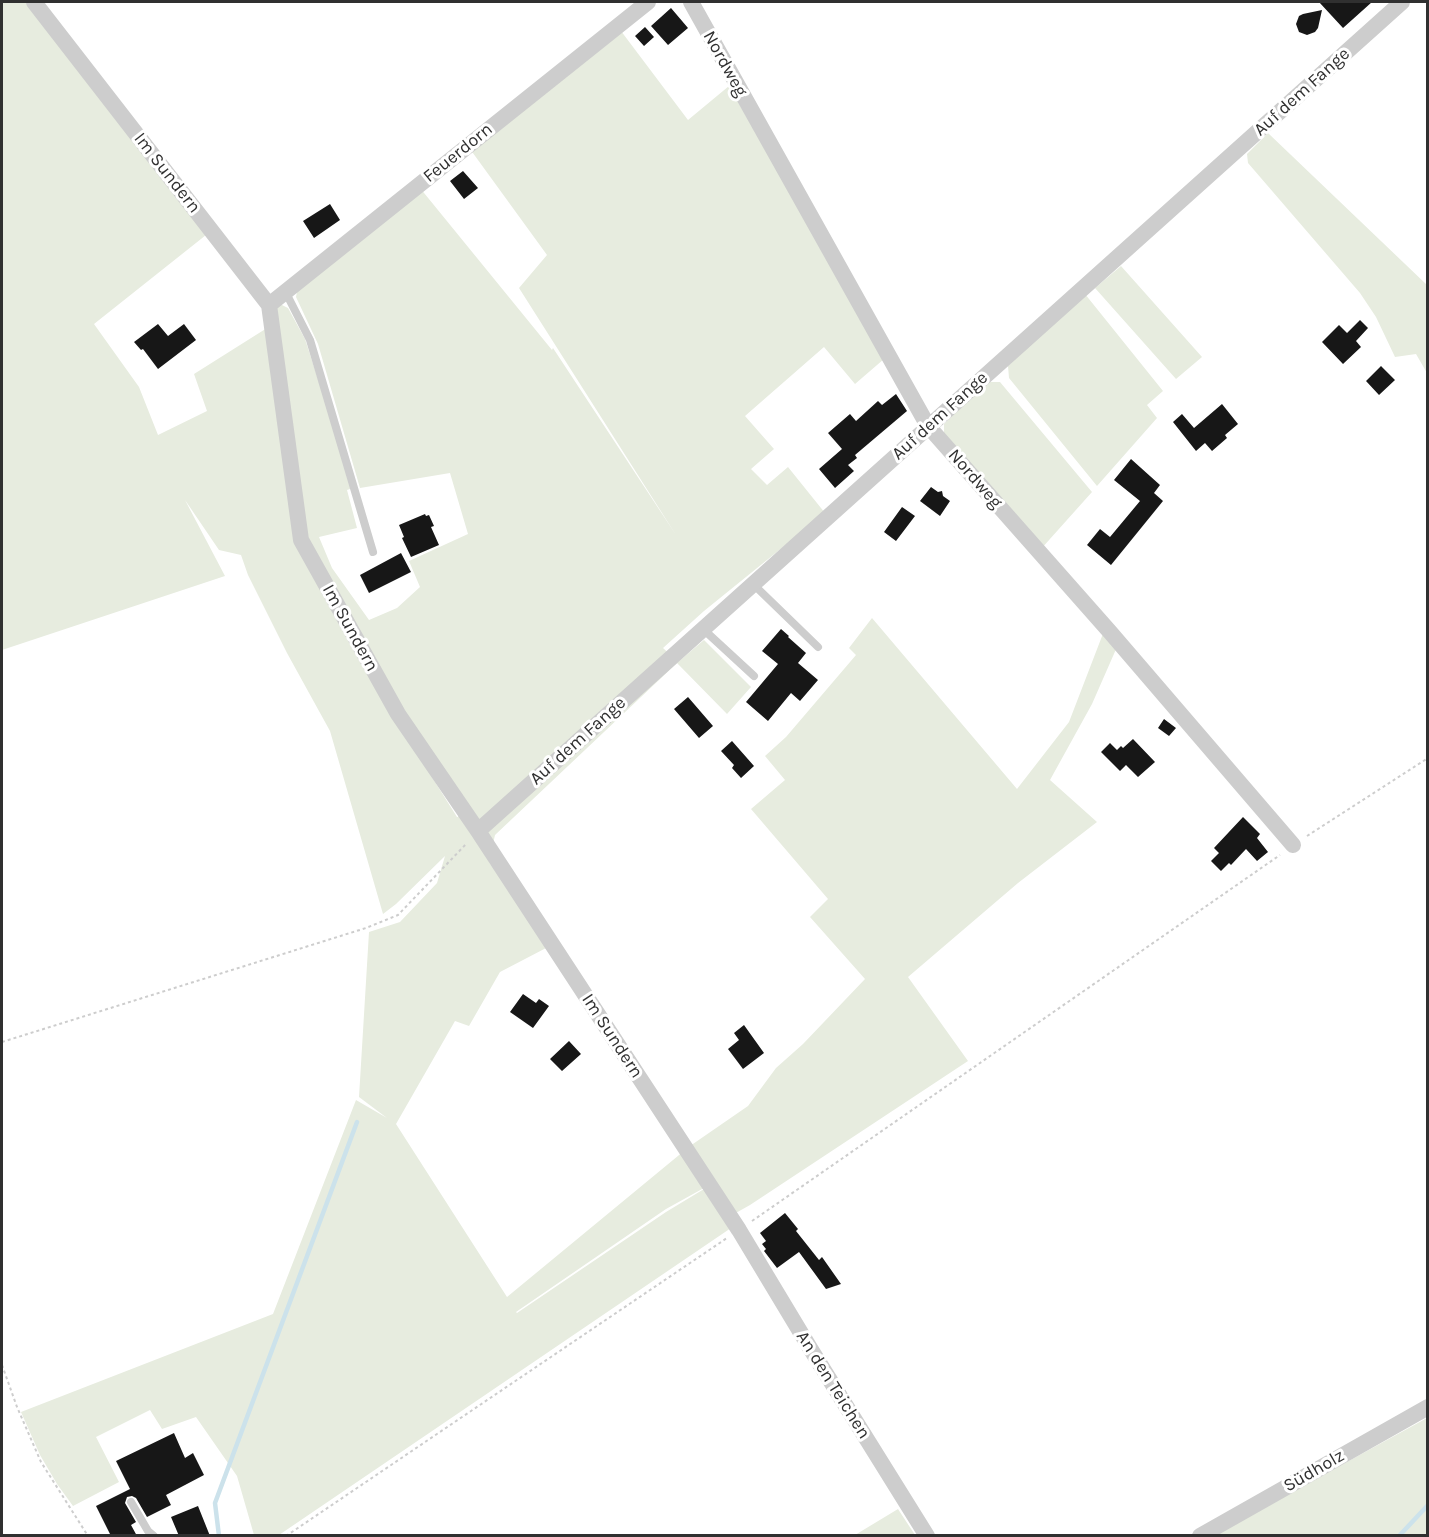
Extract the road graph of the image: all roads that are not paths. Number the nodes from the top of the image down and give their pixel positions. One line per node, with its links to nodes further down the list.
1 (34, 2): 6 (street, Im Sundern)
2 (648, 2): 5 (street, Feuerdorn)
3 (691, 2): 7 (street, Nordweg)
4 (1402, 2): 7 (street, Auf dem Fange)
5 (285, 291): 6 (street, Feuerdorn); 8 (lane)
6 (269, 305): 13 (street, Im Sundern)
7 (928, 426): 9 (street, Auf dem Fange); 14 (street, Nordweg)
8 (373, 552)
9 (753, 584): 10 (street, Auf dem Fange); 11 (lane)
10 (703, 629): 12 (lane); 13 (street, Auf dem Fange)
11 (818, 647)
12 (754, 676)
13 (478, 831): 15 (street, Im Sundern)
14 (1293, 845)
15 (740, 1231): 19 (street, An den Teichen)
16 (1428, 1407): 20 (street, Südholz)
17 (131, 1502): 18 (lane)
18 (154, 1536)
19 (927, 1536)
20 (1200, 1536)

